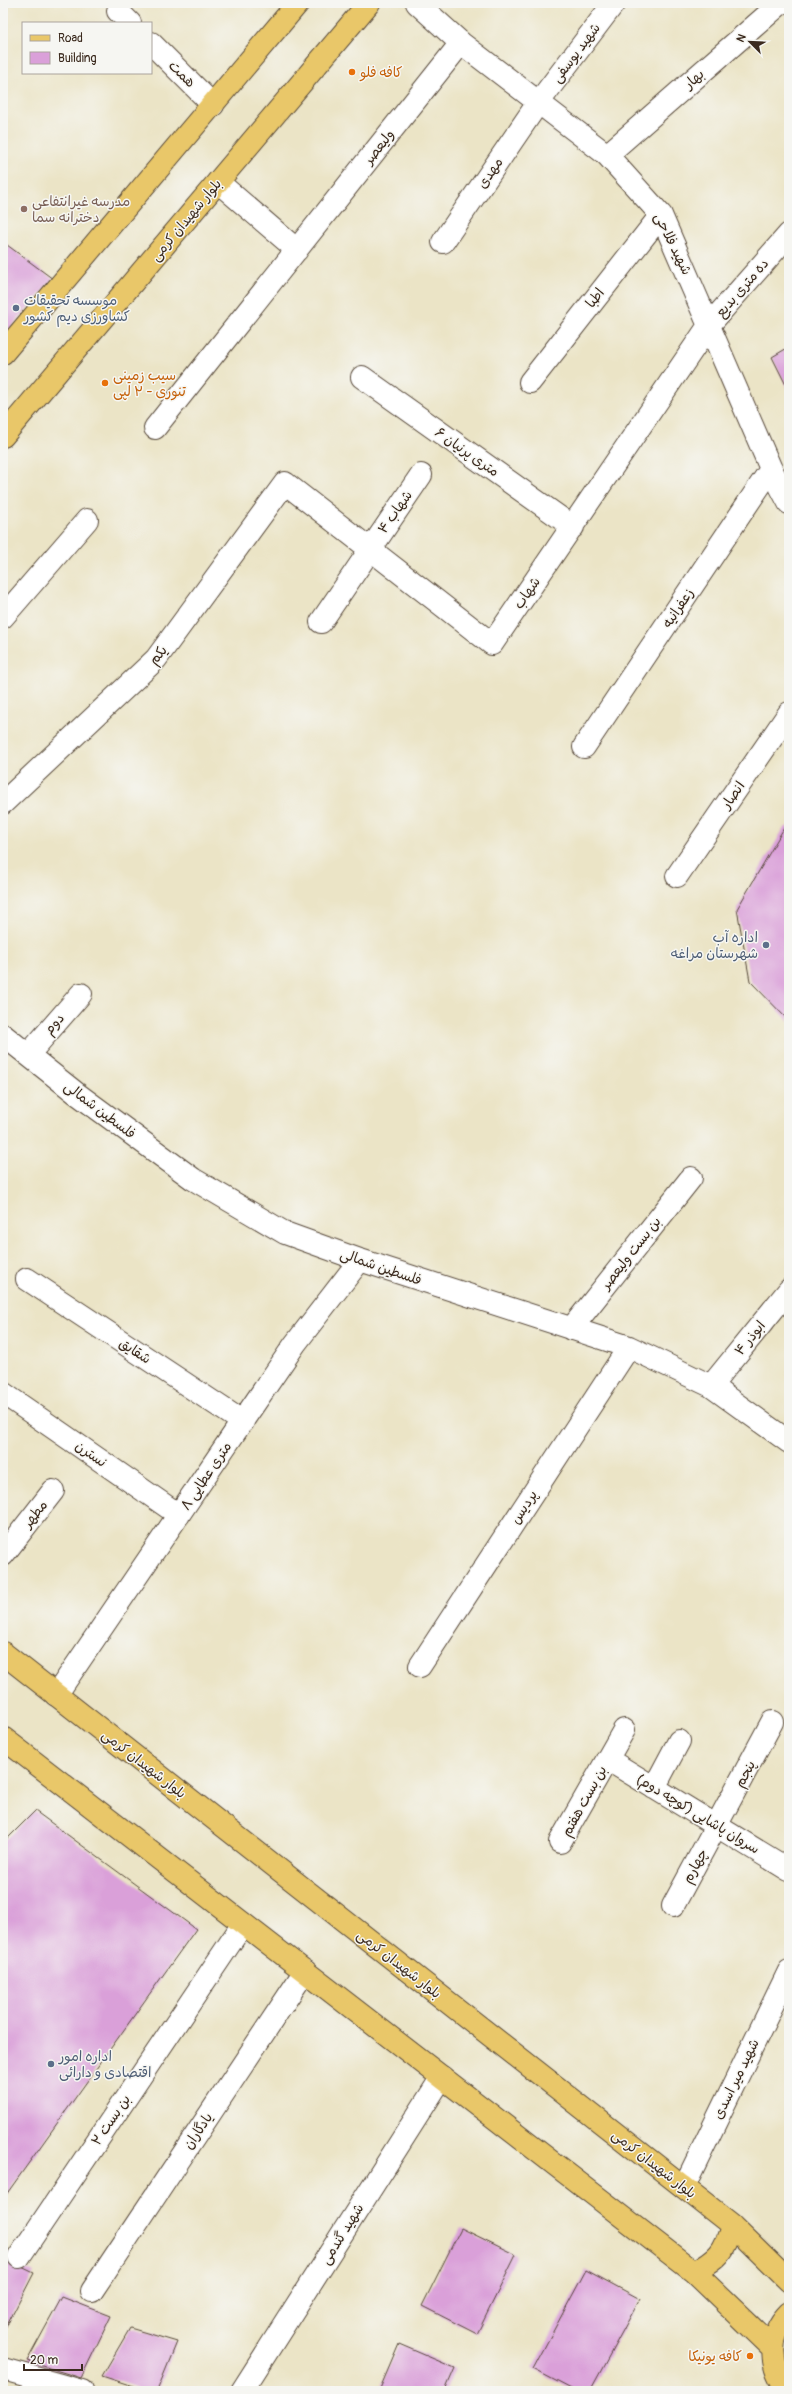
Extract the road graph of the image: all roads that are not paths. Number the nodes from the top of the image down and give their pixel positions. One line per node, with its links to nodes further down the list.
1 (298, 3): 9 (main road)
2 (369, 3): 11 (main road, بلوار شهیدان کرمی)
3 (417, 3): 6 (street, شهید فلاحی)
4 (614, 3): 8 (street, شهید یوسفی)
5 (781, 3): 10 (street, بهار)
6 (461, 43): 8 (street, شهید فلاحی); 15 (street, ولیعصر)
7 (152, 44): 9 (street, همت)
8 (538, 104): 10 (street, شهید فلاحی); 14 (street, مهدی)
9 (213, 105): 17 (main road)
10 (607, 154): 12 (street, شهید فلاحی)
11 (218, 182): 15 (street); 21 (main road, بلوار شهیدان کرمی)
12 (661, 215): 16 (street, شهید فلاحی); 19 (street, اطبا)
13 (789, 234): 16 (street, ده متری بدیع)
14 (443, 242)
15 (296, 250): 20 (street, ولیعصر)
16 (710, 324): 22 (street, شهید فلاحی); 27 (street, شهاب)
17 (3, 353)
18 (362, 377): 27 (street, ۶ متری پرنیان)
19 (530, 382)
20 (155, 428)
21 (3, 436)
22 (771, 469): 25 (street, شهید فلاحی); 32 (street, زعفرانیه)
23 (421, 475): 28 (street, شهاب ۴)
24 (285, 483): 28 (street, شهاب); 33 (street, یکم)
25 (789, 503)
26 (88, 520): 29 (street)
27 (573, 527): 28 (street, شهاب)
28 (369, 548): 30 (street, شهاب ۴)
29 (3, 617)
30 (321, 622)
31 (789, 713): 34 (street, انصار)
32 (584, 747)
33 (3, 803)
34 (677, 876)
35 (81, 994): 37 (street, دوم)
36 (3, 1035): 37 (street, فلسطین شمالی)
37 (28, 1054): 39 (street, فلسطین شمالی)
38 (691, 1178): 42 (street, بن بست ولیعصر)
39 (360, 1260): 42 (street, فلسطین شمالی); 46 (street, ۸ متری عطایی)
40 (27, 1279): 46 (street, شقایق)
41 (789, 1290): 44 (street, ابوذر ۴)
42 (571, 1329): 43 (street, فلسطین شمالی)
43 (629, 1347): 44 (street, فلسطین شمالی); 52 (street, پردیس)
44 (711, 1386): 47 (street, فلسطین شمالی)
45 (3, 1393): 49 (street, نسترن)
46 (243, 1422): 49 (street, ۸ متری عطایی)
47 (789, 1442)
48 (53, 1491): 50 (street, مطهر)
49 (179, 1515): 53 (street, ۸ متری عطایی)
50 (3, 1555)
51 (3, 1653): 53 (main road, بلوار شهیدان کرمی)
52 (420, 1666)
53 (56, 1695): 68 (main road, بلوار شهیدان کرمی)
54 (772, 1722): 60 (street, پنجم)
55 (624, 1730): 58 (street, بن بست هفتم)
56 (3, 1738): 64 (main road)
57 (679, 1741): 59 (street)
58 (607, 1759): 59 (street, سروان پاشایی (کوچه دوم)); 61 (street, بن بست هفتم)
59 (654, 1788): 60 (street, سروان پاشایی (کوچه دوم))
60 (717, 1826): 62 (street, سروان پاشایی (کوچه دوم)); 63 (street, چهارم)
61 (560, 1842)
62 (789, 1870)
63 (674, 1906)
64 (243, 1924): 65 (main road); 70 (street, بن بست ۲)
65 (305, 1971): 67 (main road); 73 (street, یادگاران)
66 (789, 1971): 68 (street, شهید میر اسدی)
67 (442, 2077): 71 (main road); 79 (street, شهید گندمی)
68 (684, 2187): 69 (main road, بلوار شهیدان کرمی)
69 (732, 2225): 71 (main road); 72 (main road, بلوار شهیدان کرمی)
70 (19, 2257)
71 (694, 2272): 75 (main road)
72 (789, 2281)
73 (92, 2291)
74 (789, 2313): 75 (main road)
75 (772, 2348): 77 (main road)
76 (3, 2369): 78 (street)
77 (784, 2389)
78 (82, 2391)
79 (242, 2391)

